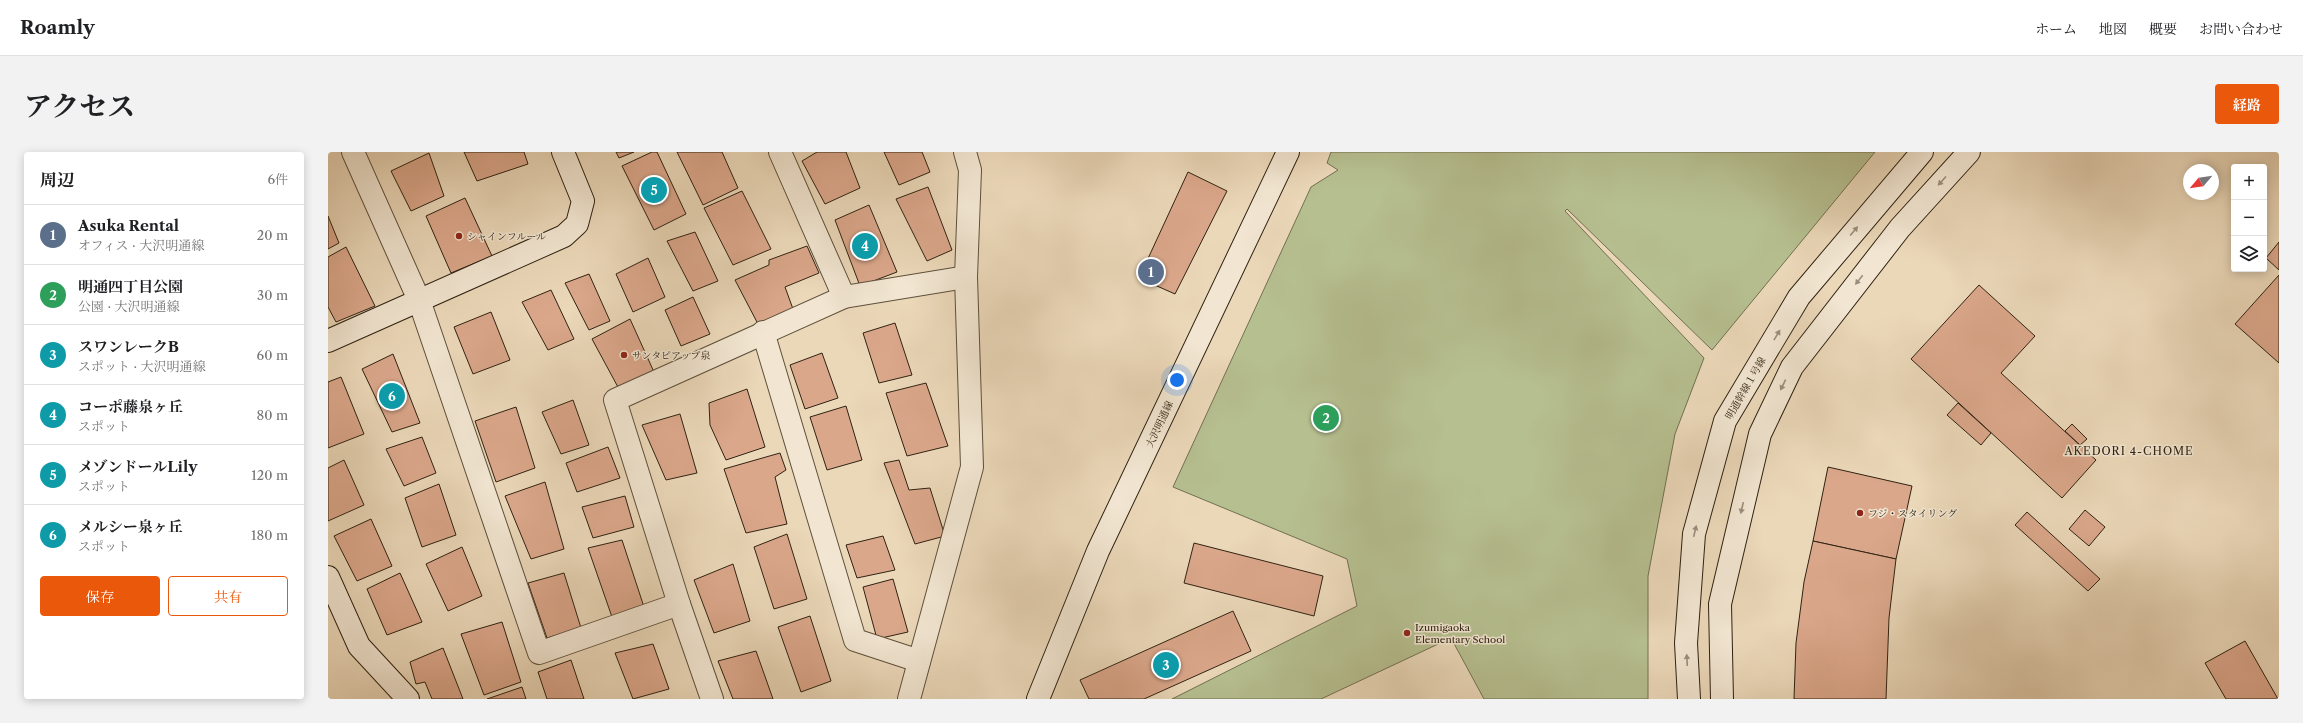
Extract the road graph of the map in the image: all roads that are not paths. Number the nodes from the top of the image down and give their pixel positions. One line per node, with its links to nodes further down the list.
1 (353, 152): 10 (street)
2 (563, 152): 10 (street)
3 (780, 152): 9 (street)
4 (965, 152): 8 (street)
5 (1288, 152): 19 (street, 大沢明通線)
6 (1922, 152): 20 (street, 明通幹線１号線, one-way to 6)
7 (1969, 152): 21 (street, one-way to 21)
8 (966, 277): 9 (street); 15 (street)
9 (844, 297): 11 (street)
10 (419, 300): 12 (street); 14 (street)
11 (764, 332): 14 (street); 15 (street)
12 (328, 341)
13 (328, 577): 16 (street)
14 (679, 604): 17 (street)
15 (919, 661): 18 (street)
16 (408, 699)
17 (712, 699)
18 (909, 699)
19 (1038, 699)
20 (1689, 699)
21 (1722, 699)

